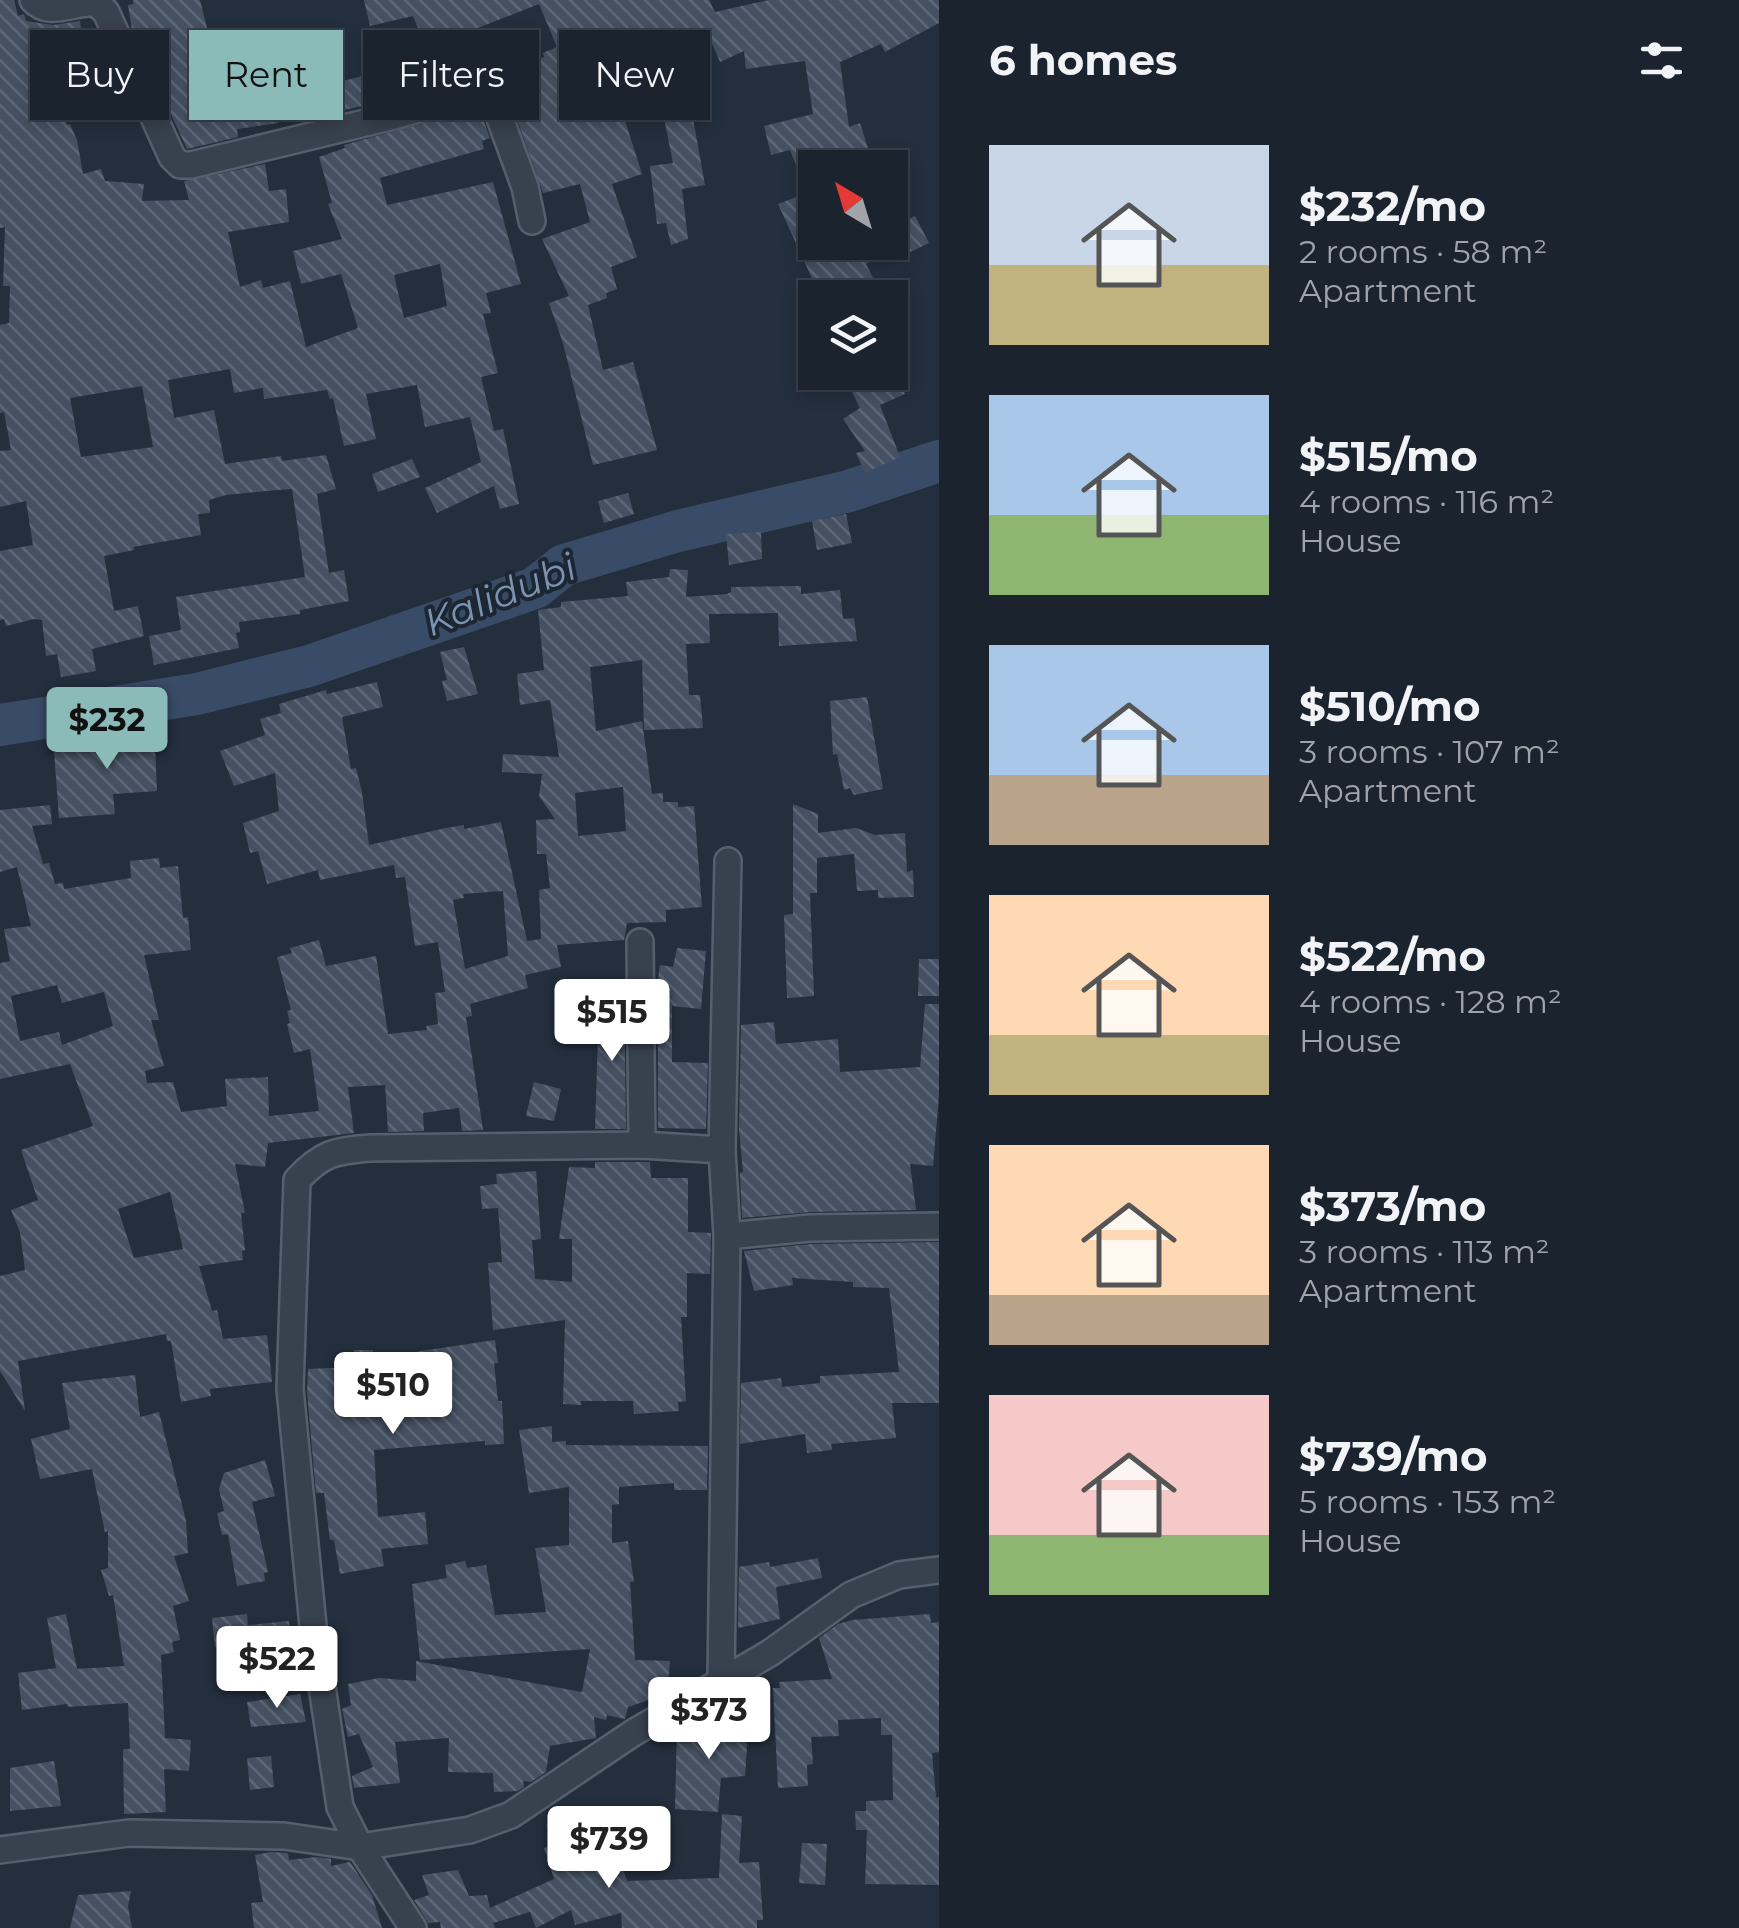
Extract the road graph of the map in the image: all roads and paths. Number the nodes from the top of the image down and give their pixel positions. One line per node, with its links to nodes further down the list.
1 (33, 0): 2 (street)
2 (532, 221)
3 (728, 861): 6 (street)
4 (640, 942): 5 (street)
5 (642, 1145): 6 (street); 11 (street)
6 (722, 1150): 8 (street)
7 (939, 1226): 8 (street)
8 (727, 1236): 10 (street)
9 (939, 1570): 10 (street)
10 (721, 1679): 11 (street)
11 (360, 1847): 12 (street); 13 (street)
12 (0, 1850)
13 (412, 1928)

